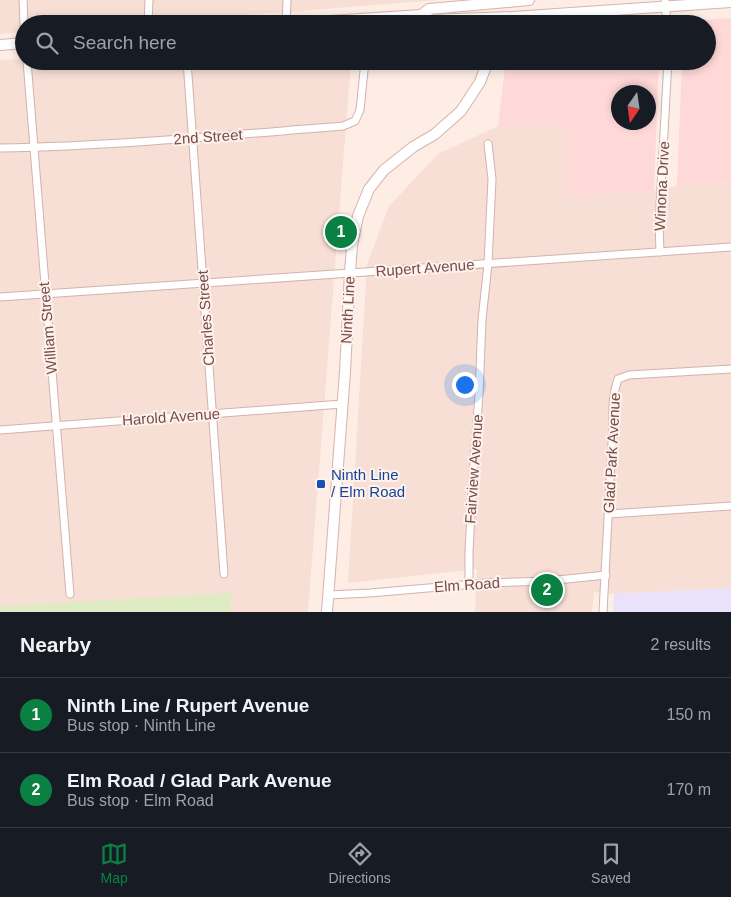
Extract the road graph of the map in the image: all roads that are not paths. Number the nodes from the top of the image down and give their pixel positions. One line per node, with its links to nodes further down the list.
1 (23, 0): 8 (street)
2 (149, 0): 9 (street)
3 (287, 0): 10 (street)
4 (529, 0): 5 (main road)
5 (493, 1): 11 (main road); 12 (main road)
6 (731, 2): 7 (main road)
7 (665, 3): 13 (main road)
8 (24, 15)
9 (148, 15)
10 (286, 15)
11 (421, 15)
12 (494, 15)
13 (551, 15)
14 (15, 44): 15 (main road)
15 (0, 45)
16 (27, 70): 24 (street, William Street)
17 (188, 70): 21 (street, Charles Street)
18 (363, 70): 21 (street, 2nd Street)
19 (485, 70): 28 (main road, Ninth Line)
20 (668, 70): 26 (street, Winona Drive)
21 (193, 138): 24 (street, 2nd Street); 29 (street, Charles Street)
22 (488, 144): 27 (street, Fairview Avenue)
23 (0, 148): 24 (street, 2nd Street)
24 (34, 148): 30 (street, William Street)
25 (731, 247): 26 (street, Rupert Avenue)
26 (660, 252): 27 (street, Rupert Avenue)
27 (488, 264): 28 (street, Rupert Avenue); 41 (street, Fairview Avenue)
28 (350, 273): 29 (street, Rupert Avenue); 33 (main road, Ninth Line)
29 (203, 283): 30 (street, Rupert Avenue); 34 (street, Charles Street)
30 (45, 294): 31 (street, Rupert Avenue); 35 (street, William Street)
31 (0, 297)
32 (731, 369): 38 (street, Glad Park Avenue)
33 (342, 404): 34 (street, Harold Avenue); 43 (main road, Ninth Line)
34 (213, 414): 35 (street, Harold Avenue); 39 (street, Charles Street)
35 (56, 426): 36 (street, Harold Avenue); 42 (street, William Street)
36 (0, 430)
37 (731, 506): 38 (street)
38 (609, 514): 40 (street, Glad Park Avenue)
39 (224, 574)
40 (606, 575): 41 (street, Elm Road); 45 (street, Glad Park Avenue)
41 (469, 585): 43 (street, Elm Road)
42 (70, 594)
43 (328, 595): 44 (main road, Ninth Line)
44 (327, 612)
45 (603, 612)

